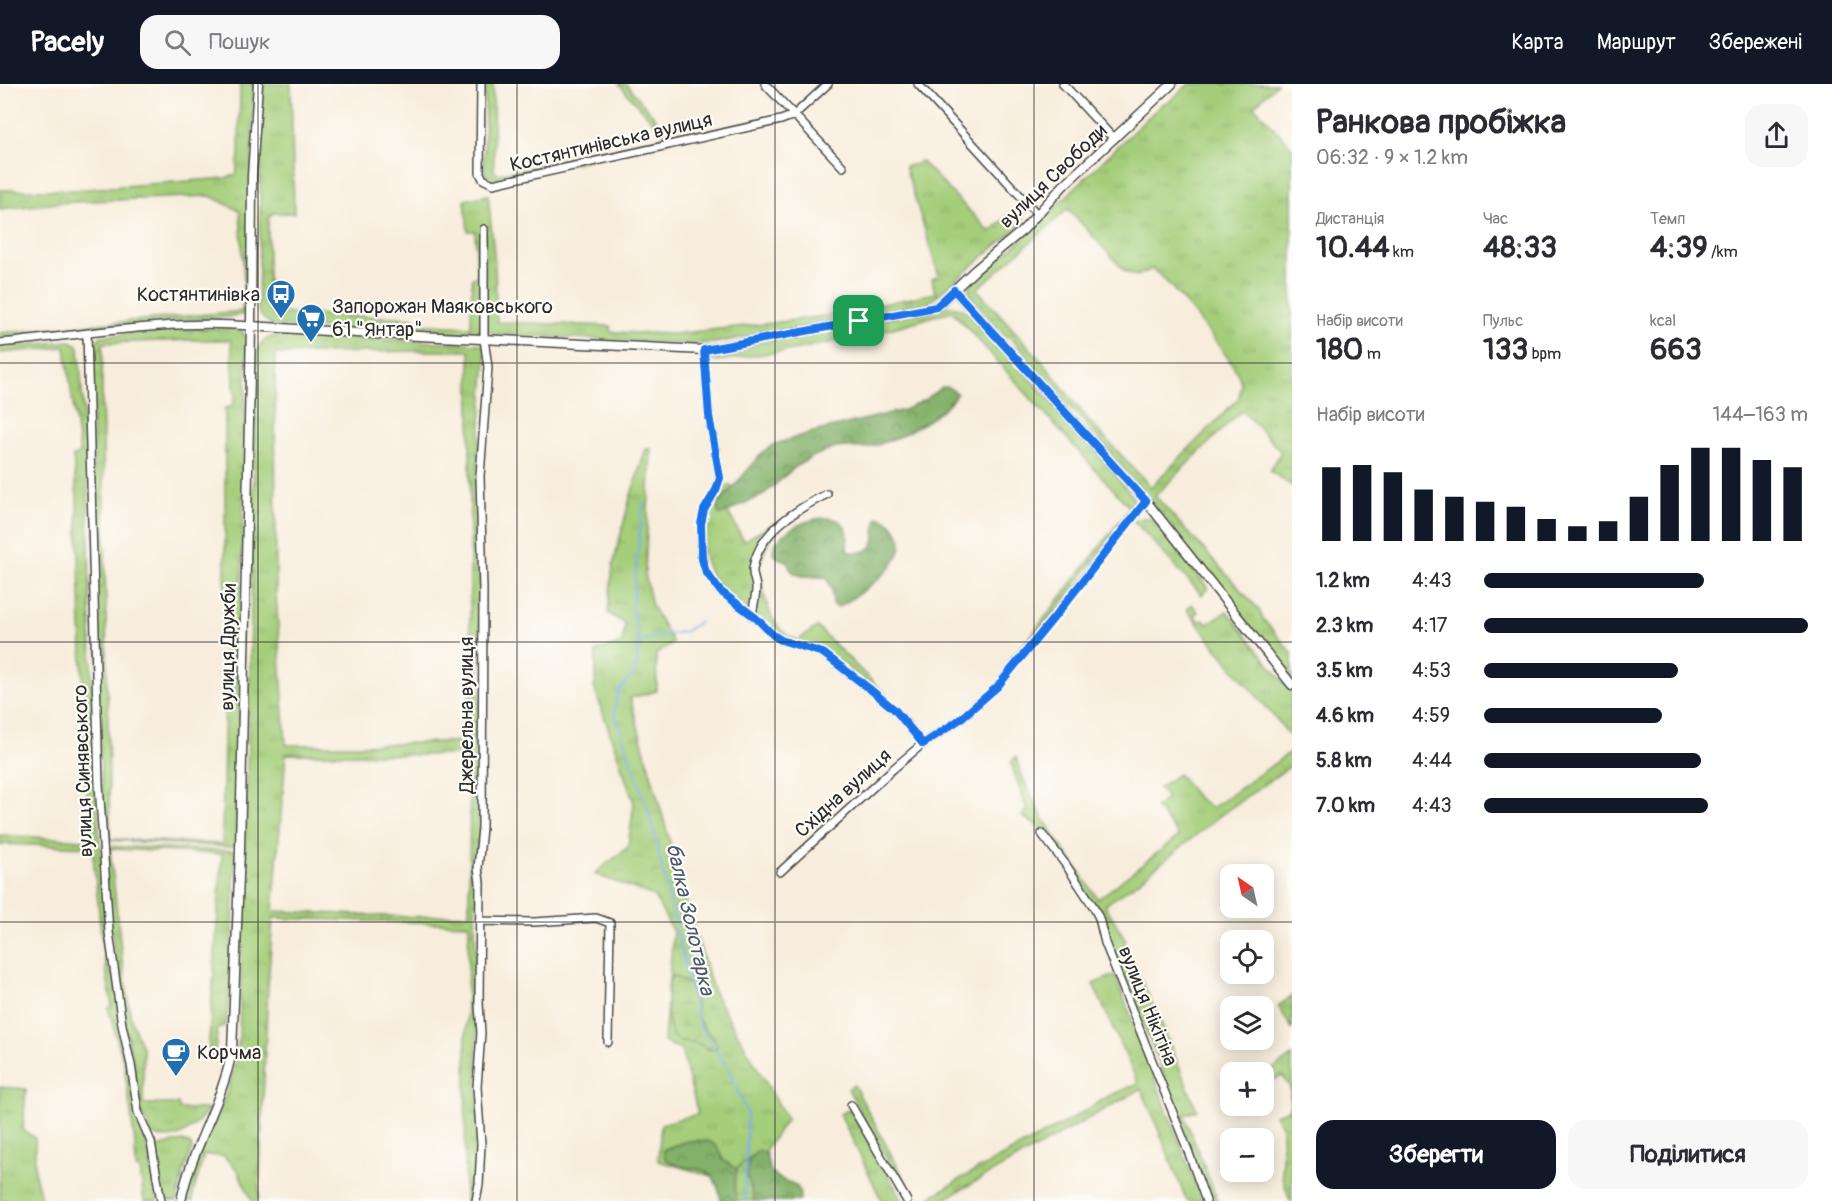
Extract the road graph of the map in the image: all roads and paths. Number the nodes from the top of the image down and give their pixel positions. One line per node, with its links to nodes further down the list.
1 (258, 84): 14 (street, вулиця Дружби)
2 (481, 84): 8 (street, Костянтинівська вулиця)
3 (765, 84): 8 (street)
4 (828, 84): 8 (street, Костянтинівська вулиця)
5 (918, 84): 11 (street)
6 (1064, 84): 9 (street)
7 (1172, 84): 9 (street, вулиця Свободи)
8 (794, 115): 10 (street)
9 (1114, 139): 11 (street, вулиця Свободи)
10 (843, 167)
11 (1037, 214): 13 (street, вулиця Свободи)
12 (484, 229): 16 (street, Джерельна вулиця)
13 (954, 290): 18 (street, вулиця Свободи); 20 (street)
14 (251, 326): 15 (street, вулиця Свободи); 16 (street, вулиця Свободи); 30 (street, вулиця Дружби)
15 (87, 334): 17 (street, вулиця Свободи); 29 (street, вулиця Синявського)
16 (483, 339): 18 (street, вулиця Свободи); 26 (street, Джерельна вулиця)
17 (0, 343)
18 (704, 350): 21 (street)
19 (827, 494): 21 (street)
20 (1146, 501): 22 (street); 23 (street, Східна вулиця)
21 (752, 616): 23 (street)
22 (1292, 685)
23 (923, 744): 25 (street, Східна вулиця)
24 (1042, 834): 33 (street, вулиця Нікітіна)
25 (780, 872)
26 (479, 921): 27 (street); 31 (street, Джерельна вулиця)
27 (608, 1042)
28 (851, 1105): 32 (street)
29 (161, 1201)
30 (181, 1201)
31 (476, 1201)
32 (907, 1201)
33 (1206, 1201)

